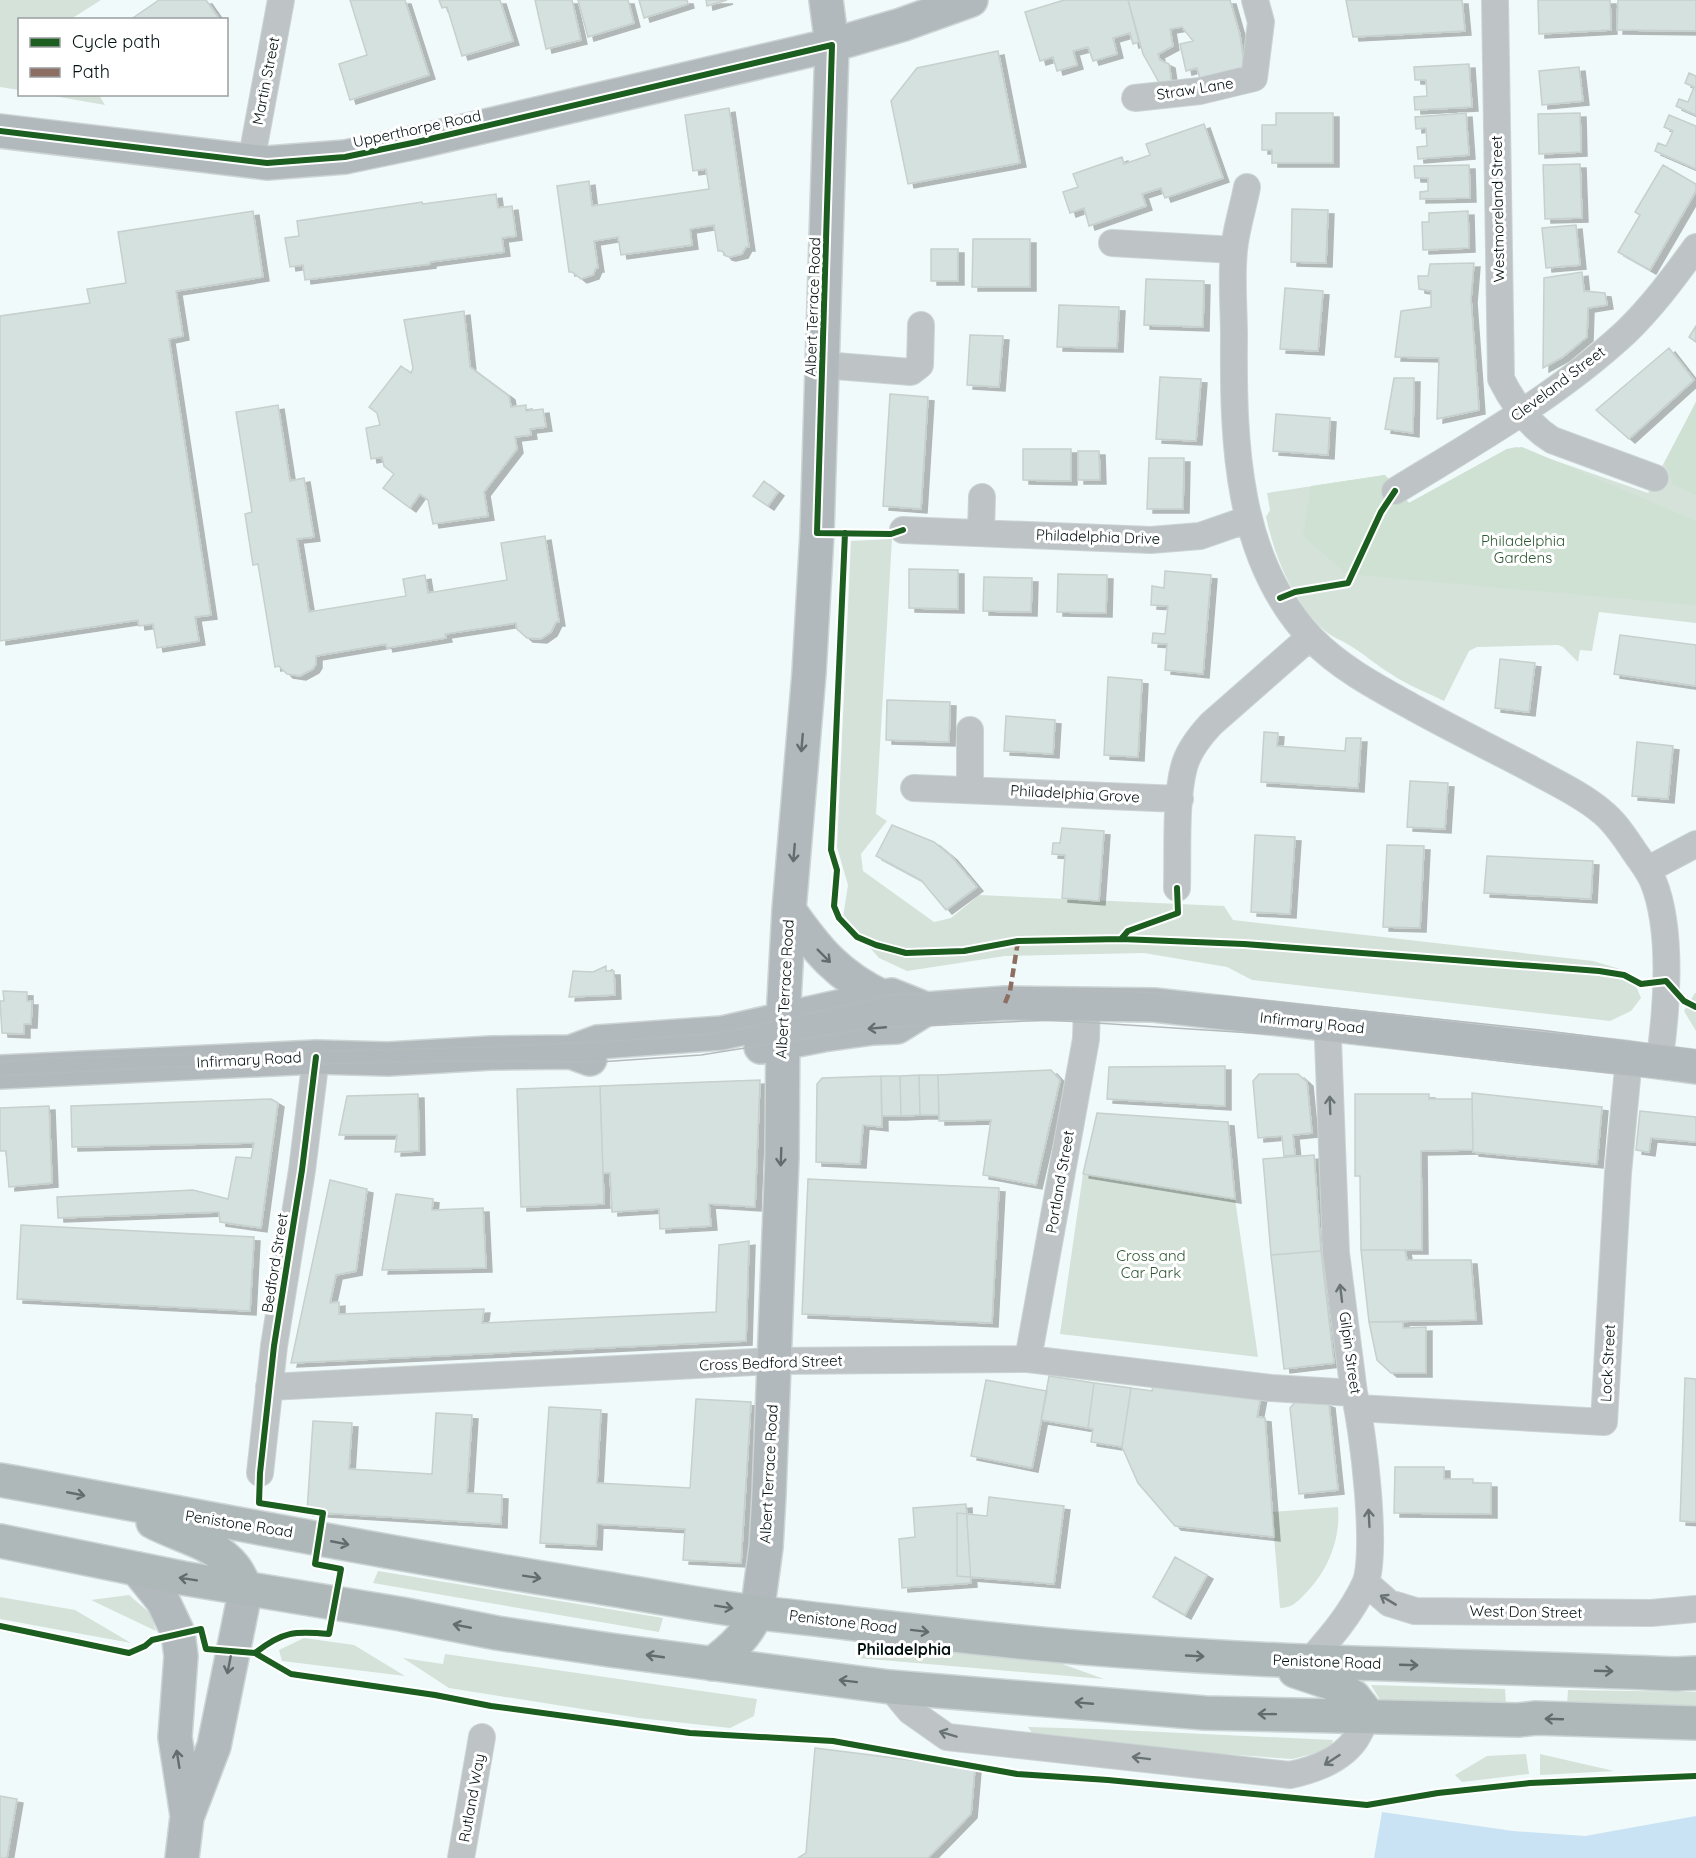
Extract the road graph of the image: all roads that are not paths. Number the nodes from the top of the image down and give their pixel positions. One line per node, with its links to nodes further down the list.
1 (281, 0): 9 (street, Martin Street)
2 (826, 0): 6 (street, Albert Terrace Road)
3 (971, 0): 6 (street, Upperthorpe Road)
4 (1255, 0): 7 (street, Straw Lane)
5 (1495, 0): 16 (street, Westmoreland Street)
6 (832, 45): 9 (street, Upperthorpe Road); 15 (street, Albert Terrace Road)
7 (1135, 98)
8 (0, 131): 9 (street, Upperthorpe Road)
9 (251, 162)
10 (1247, 187): 13 (street)
11 (1112, 243): 13 (street)
12 (1696, 247): 16 (street, Cleveland Street)
13 (1234, 250): 20 (street)
14 (921, 325): 15 (street, Albert Terrace Road)
15 (823, 365): 31 (street, Albert Terrace Road, one-way to 31)
16 (1522, 412): 17 (street, Westmoreland Street); 18 (street, Cleveland Street)
17 (1655, 478)
18 (1395, 491)
19 (982, 496): 22 (street)
20 (1249, 519): 22 (street, Philadelphia Drive); 23 (street)
21 (903, 530): 22 (street, Philadelphia Drive)
22 (981, 532)
23 (1310, 637): 27 (street); 29 (street)
24 (970, 730): 26 (street)
25 (914, 788): 26 (street, Philadelphia Grove)
26 (970, 789): 27 (street, Philadelphia Grove)
27 (1180, 799): 30 (street)
28 (1696, 844): 29 (street)
29 (1647, 870): 38 (street)
30 (1177, 888)
31 (789, 910): 32 (street, one-way to 32); 36 (street, Albert Terrace Road)
32 (883, 997): 34 (street, Infirmary Road); 36 (street, Infirmary Road)
33 (1087, 1004): 34 (street, Infirmary Road); 35 (street, Infirmary Road); 41 (street, Portland Street)
34 (926, 1009): 36 (street, Infirmary Road, one-way to 36)
35 (1329, 1024): 38 (street, Infirmary Road); 44 (street, Gilpin Street, one-way to 35)
36 (782, 1031): 37 (street, Infirmary Road); 42 (street, Albert Terrace Road, one-way to 42)
37 (316, 1057): 40 (street, Infirmary Road); 43 (street, Bedford Street)
38 (1644, 1060): 39 (street, Infirmary Road); 44 (street, Lock Street)
39 (1696, 1067)
40 (0, 1072)
41 (1028, 1359): 42 (street, Cross Bedford Street); 44 (street, Cross Bedford Street)
42 (775, 1361): 43 (street, Cross Bedford Street); 53 (street, Albert Terrace Road)
43 (269, 1387): 45 (street, Bedford Street)
44 (1356, 1400): 50 (street, Gilpin Street, one-way to 44)
45 (260, 1473)
46 (0, 1480): 47 (highway, Penistone Road, one-way to 47)
47 (117, 1503): 51 (highway); 53 (highway, Penistone Road, one-way to 53)
48 (0, 1541): 49 (highway)
49 (137, 1569): 51 (highway, one-way to 49); 62 (street, one-way to 49)
50 (1366, 1583): 52 (street, West Don Street, one-way to 50); 55 (street, Gilpin Street)
51 (246, 1588): 56 (highway, one-way to 51); 62 (street, one-way to 62)
52 (1696, 1609)
53 (757, 1612): 54 (highway, Penistone Road, one-way to 54); 56 (highway)
54 (1264, 1660): 55 (highway, Penistone Road); 59 (highway)
55 (1309, 1662): 57 (highway, Penistone Road, one-way to 57)
56 (712, 1664): 58 (highway, one-way to 56)
57 (1696, 1673)
58 (890, 1687): 59 (highway, one-way to 58); 59 (street, one-way to 58)
59 (1368, 1715): 60 (highway, one-way to 59)
60 (1696, 1723)
61 (482, 1737): 64 (street, Rutland Way)
62 (187, 1817): 63 (street)
63 (182, 1858)
64 (461, 1858)

